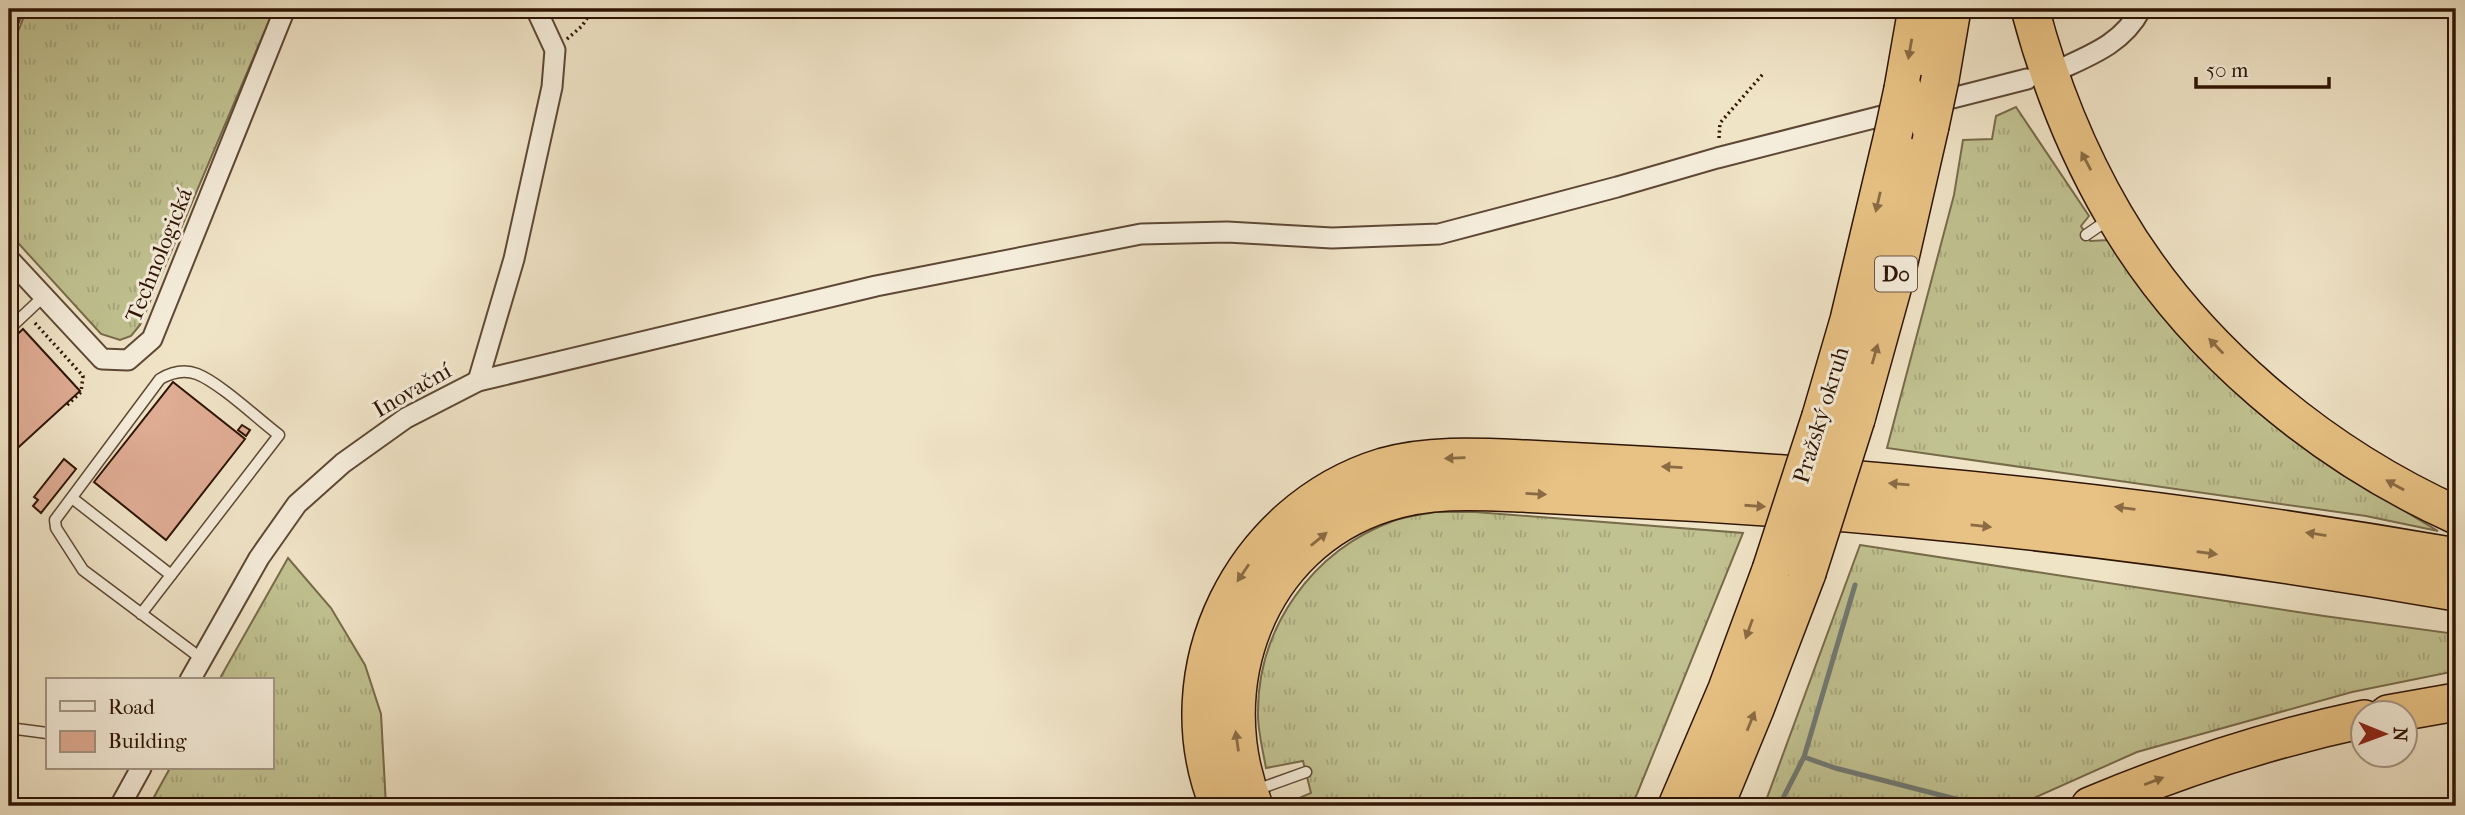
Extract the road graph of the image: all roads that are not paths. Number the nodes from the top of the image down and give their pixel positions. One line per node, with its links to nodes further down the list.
1 (13, 9): 8 (street)
2 (285, 9): 12 (street, Technologická)
3 (537, 9): 14 (street, Inovační)
4 (1917, 9): 15 (highway, Pražský okruh / D0, one-way to 15, bridge)
5 (1952, 9): 15 (highway, Pražský okruh / D0, one-way to 5, bridge)
6 (2030, 9): 17 (highway, one-way to 6)
7 (2141, 9): 9 (street)
8 (9, 19)
9 (2065, 67)
10 (2027, 79): 14 (street)
11 (9, 259): 12 (street, Technologická)
12 (44, 296): 13 (lane)
13 (9, 329)
14 (478, 381): 22 (street, Inovační)
15 (1839, 418): 24 (highway, Pražský okruh / D0, one-way to 24, bridge); 30 (highway, Pražský okruh / D0, one-way to 15, bridge)
16 (72, 498): 19 (lane); 19 (lane); 21 (lane)
17 (2456, 515)
18 (2456, 557): 33 (highway, one-way to 33)
19 (172, 575): 21 (lane)
20 (2456, 592): 33 (highway, one-way to 20)
21 (141, 614): 22 (lane)
22 (202, 659): 23 (street, Inovační)
23 (191, 678)
24 (1727, 689): 30 (highway, Pražský okruh / D0); 35 (highway)
25 (2456, 702): 26 (highway)
26 (2420, 708)
27 (2350, 722): 38 (highway, one-way to 27)
28 (9, 728): 29 (lane)
29 (46, 733)
30 (1713, 768): 36 (highway, Pražský okruh / D0); 37 (highway, Pražský okruh / D0)
31 (140, 770): 34 (street)
32 (1306, 772): 33 (lane)
33 (1240, 802)
34 (120, 806)
35 (1656, 806)
36 (1677, 806)
37 (1715, 806)
38 (2090, 806)

